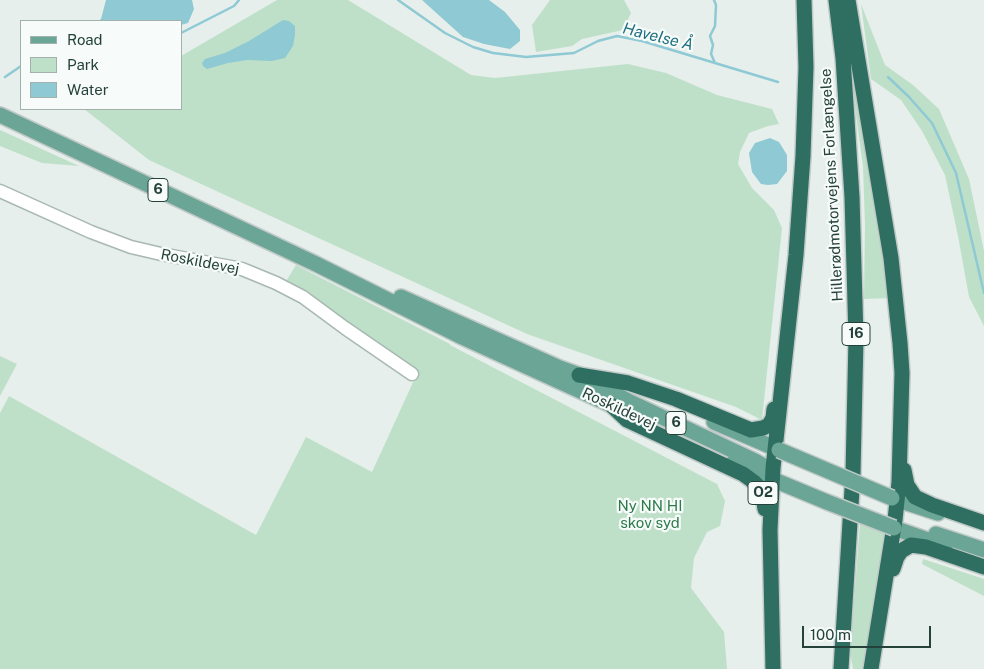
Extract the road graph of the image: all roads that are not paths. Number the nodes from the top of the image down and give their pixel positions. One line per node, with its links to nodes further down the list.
1 (804, 0): 7 (highway)
2 (836, 0): 23 (highway, Hillerødmotorvejens Forlængelse / 16)
3 (848, 0): 8 (highway)
4 (0, 115): 6 (main road, Roskildevej / 6)
5 (0, 191): 9 (street, Roskildevej)
6 (316, 264): 10 (main road, Roskildevej / 6); 11 (main road, Roskildevej / 6)
7 (791, 299): 10 (highway); 12 (highway)
8 (902, 373): 14 (highway); 15 (highway)
9 (412, 374)
10 (578, 375): 12 (main road, Roskildevej / 6); 13 (main road, Roskildevej / 6)
11 (612, 405): 13 (main road, Roskildevej / 6); 22 (highway, O2)
12 (777, 449): 13 (highway); 14 (main road, Roskildevej / 6, bridge)
13 (773, 476): 16 (main road, Roskildevej / 6, bridge); 22 (highway, O2)
14 (895, 499): 16 (highway); 17 (main road, Roskildevej / 6)
15 (984, 523)
16 (895, 524): 18 (main road, Roskildevej / 6); 19 (main road, Roskildevej / 6); 21 (highway)
17 (984, 529)
18 (984, 550)
19 (984, 560)
20 (984, 567): 21 (highway)
21 (874, 651): 24 (highway)
22 (773, 669)
23 (841, 669)
24 (871, 669)

